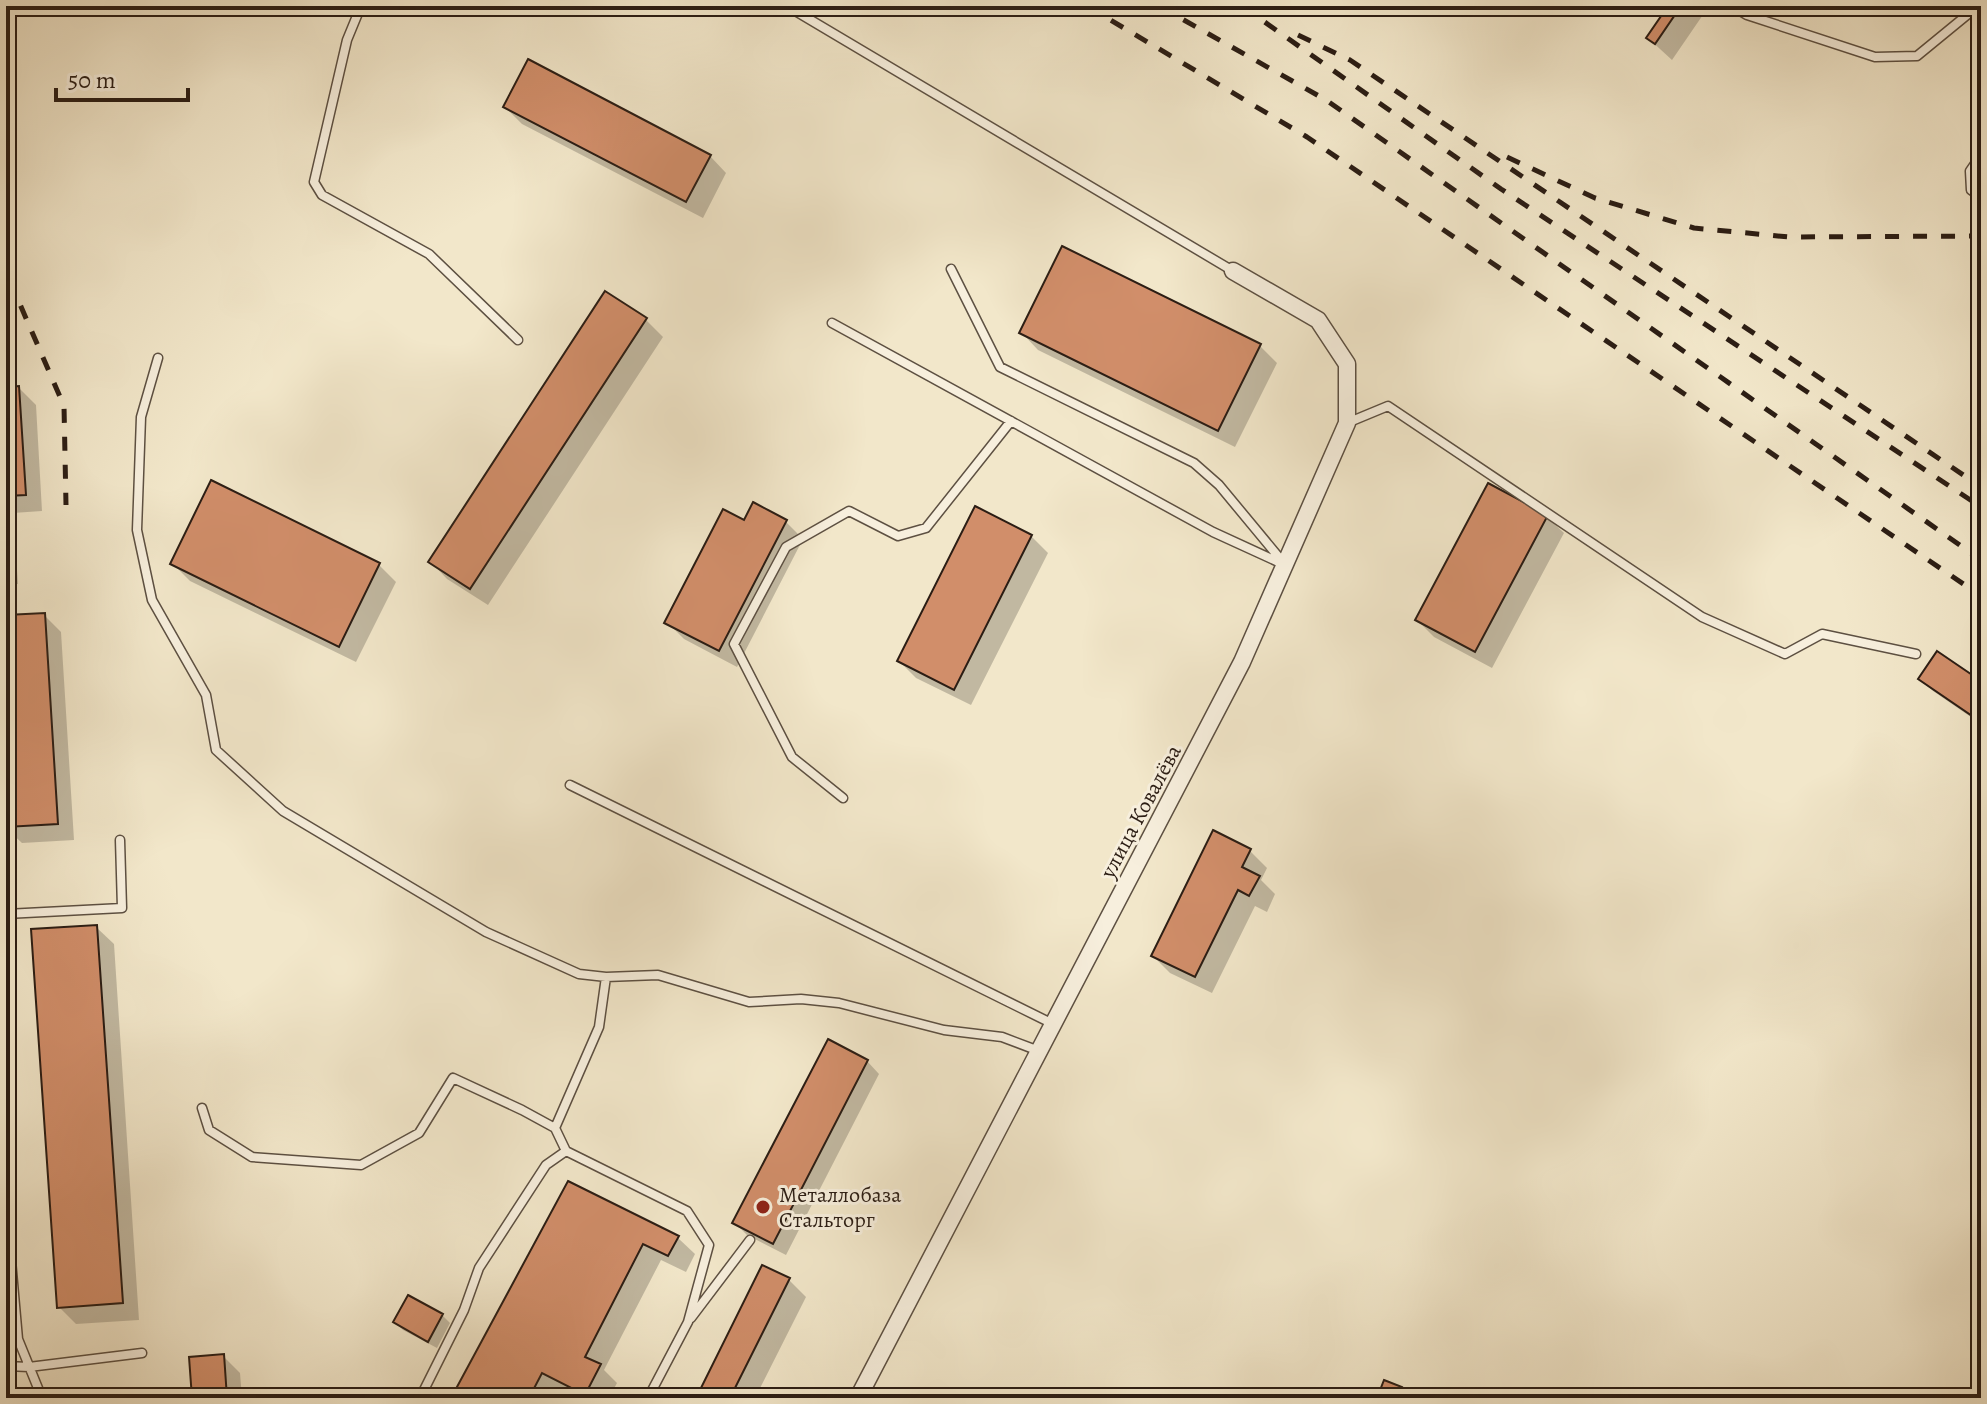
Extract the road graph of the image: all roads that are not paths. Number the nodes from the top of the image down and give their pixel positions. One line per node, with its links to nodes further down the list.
1 (361, 6): 10 (lane)
2 (787, 6): 8 (lane)
3 (1732, 6): 4 (lane)
4 (1978, 6)
5 (1981, 155): 6 (lane)
6 (1981, 197)
7 (951, 269): 14 (lane)
8 (1233, 271): 13 (street, улица Ковалёва)
9 (832, 323): 12 (lane)
10 (518, 340)
11 (158, 358): 20 (lane)
12 (1011, 421): 14 (lane); 17 (lane)
13 (1347, 423): 14 (street, улица Ковалёва); 15 (lane)
14 (1285, 565): 21 (street, улица Ковалёва)
15 (1916, 654)
16 (570, 785): 21 (lane)
17 (843, 798)
18 (120, 840): 19 (lane)
19 (6, 914)
20 (606, 977): 22 (lane); 24 (lane)
21 (1053, 1024): 22 (street, улица Ковалёва)
22 (1039, 1051): 35 (street, улица Ковалёва)
23 (202, 1108): 24 (lane)
24 (555, 1128): 25 (lane)
25 (566, 1151): 28 (lane); 33 (lane)
26 (6, 1204): 31 (lane)
27 (750, 1240): 28 (lane)
28 (688, 1322): 34 (lane)
29 (142, 1353): 31 (lane)
30 (6, 1366): 31 (lane)
31 (29, 1367): 32 (lane)
32 (42, 1398)
33 (420, 1398)
34 (648, 1398)
35 (858, 1398)

